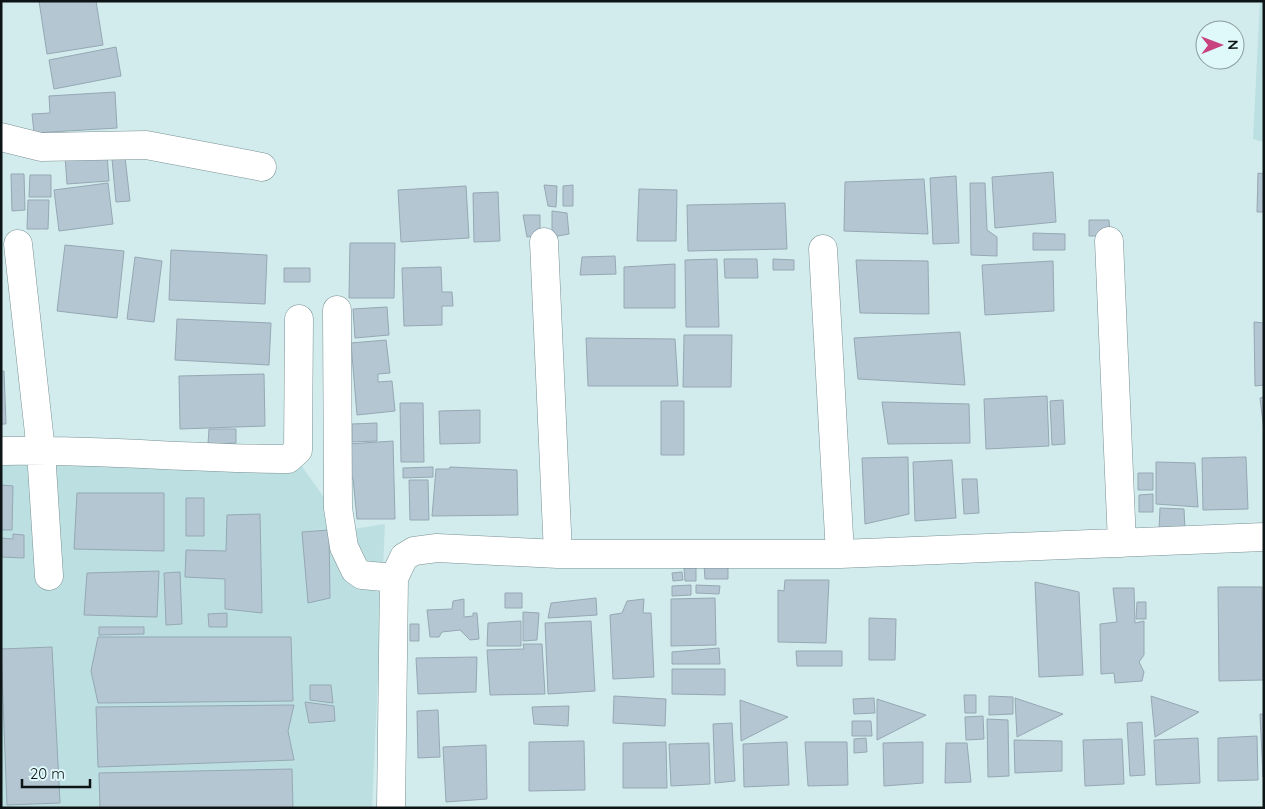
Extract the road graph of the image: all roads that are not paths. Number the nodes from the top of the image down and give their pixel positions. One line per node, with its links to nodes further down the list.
1 (1, 137): 2 (street)
2 (262, 167)
3 (1109, 241): 12 (street)
4 (544, 242): 13 (street)
5 (18, 244): 9 (street)
6 (822, 249): 14 (street)
7 (337, 310): 16 (street)
8 (299, 319): 9 (street)
9 (41, 451): 10 (street); 15 (street)
10 (1, 452)
11 (1264, 536): 12 (street)
12 (1122, 544): 14 (street)
13 (558, 554): 14 (street); 16 (street)
14 (840, 554)
15 (49, 576)
16 (394, 578): 17 (street)
17 (391, 808)

